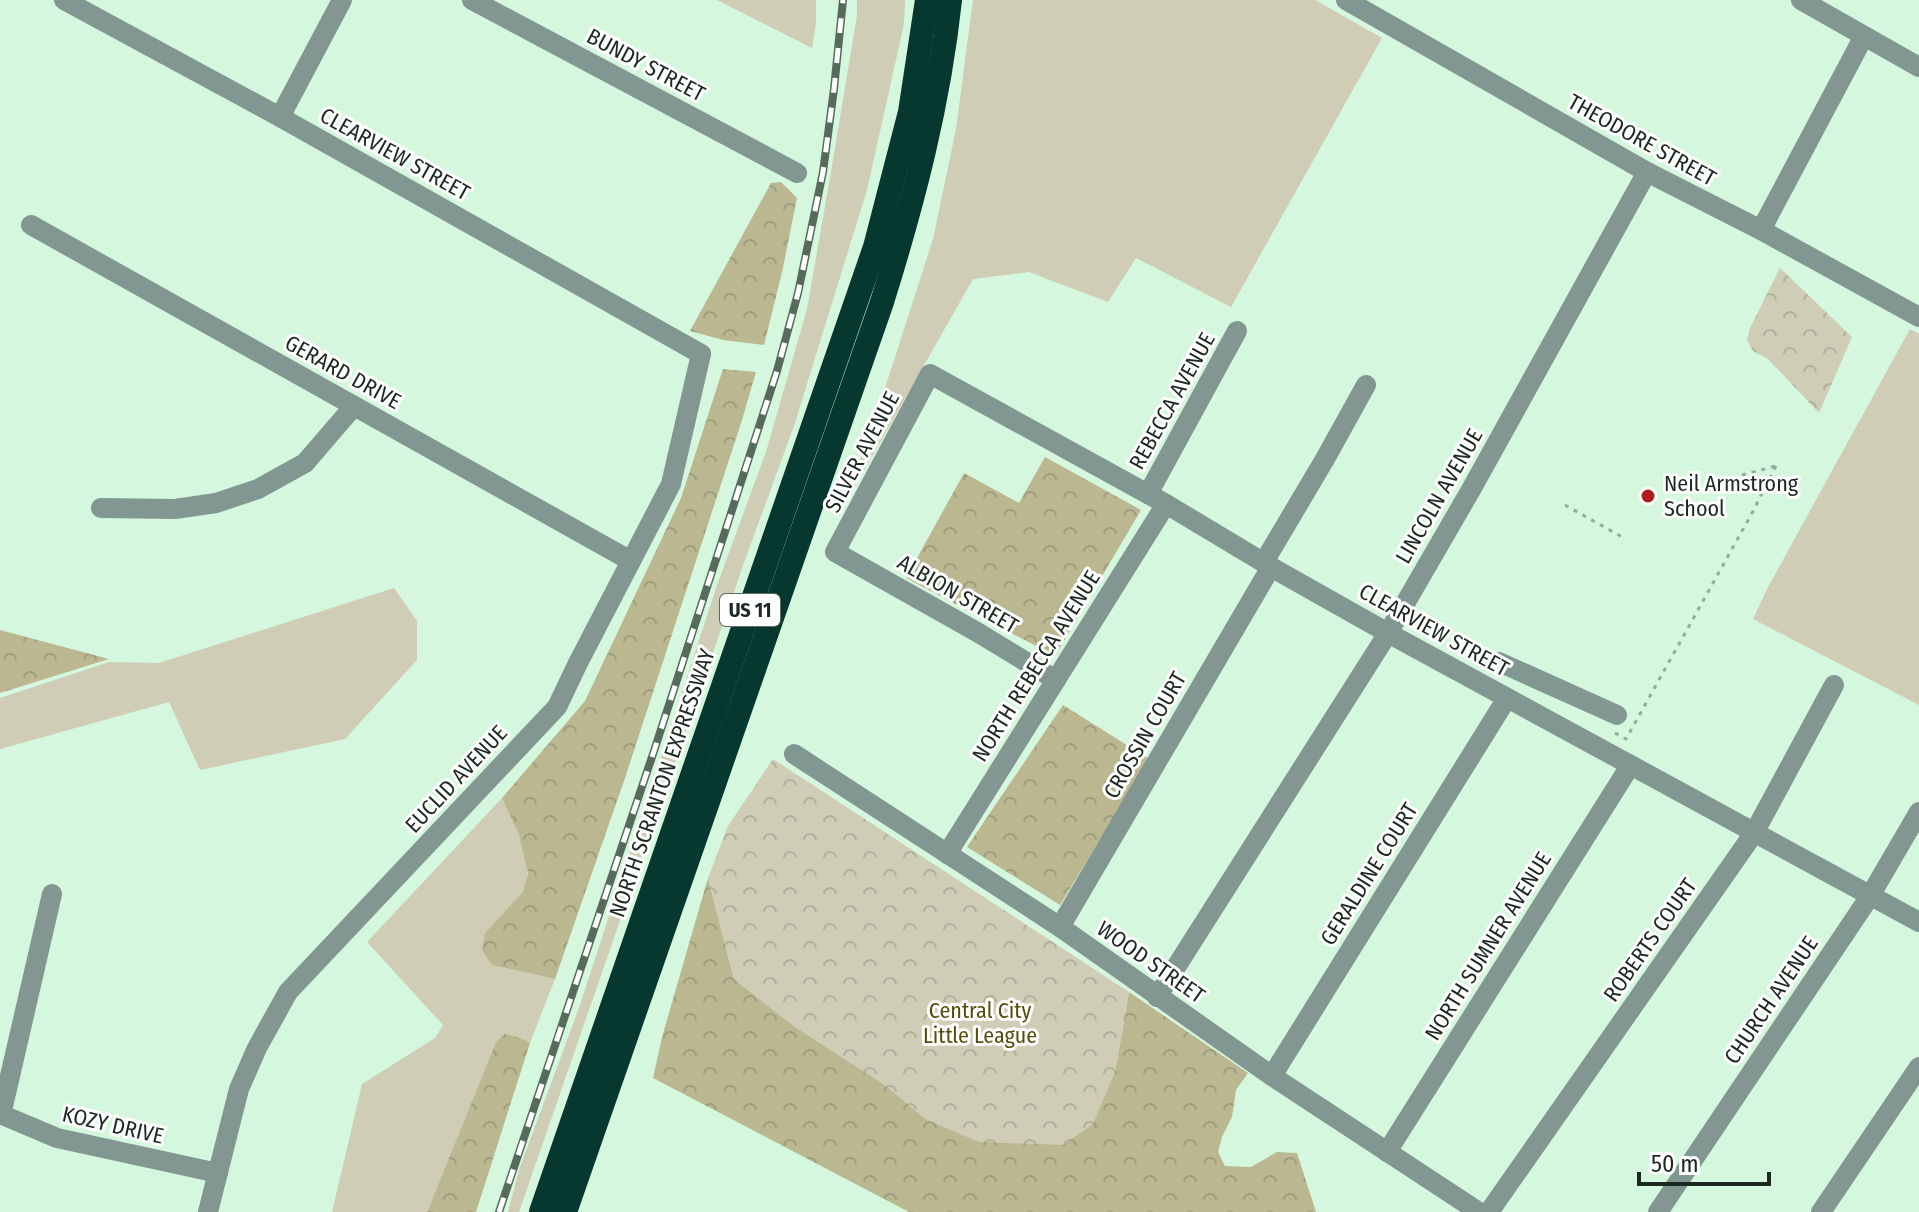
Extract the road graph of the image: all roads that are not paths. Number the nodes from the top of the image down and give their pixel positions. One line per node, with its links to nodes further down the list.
1 (64, 0): 10 (street, CLEARVIEW STREET)
2 (342, 0): 10 (street)
3 (472, 0): 12 (street, BUNDY STREET)
4 (927, 0): 48 (highway, NORTH SCRANTON EXPRESSWAY / US 11)
5 (950, 0): 49 (highway, US 11)
6 (1346, 0): 11 (street, THEODORE STREET)
7 (1801, 0): 8 (street)
8 (1864, 36): 9 (street); 14 (street)
9 (1919, 67)
10 (280, 117): 17 (street, CLEARVIEW STREET)
11 (1647, 172): 14 (street, THEODORE STREET); 26 (street, LINCOLN AVENUE)
12 (797, 173)
13 (31, 225): 20 (street, GERARD DRIVE)
14 (1761, 230): 15 (street, THEODORE STREET)
15 (1919, 317)
16 (1237, 331): 21 (street, REBECCA AVENUE)
17 (701, 354): 24 (street, EUCLID AVENUE)
18 (930, 374): 21 (street, CLEARVIEW STREET); 23 (street, SILVER AVENUE)
19 (1366, 385): 25 (street, CROSSIN COURT)
20 (354, 406): 22 (street); 24 (street, GERARD DRIVE)
21 (1157, 499): 25 (street, CLEARVIEW STREET); 28 (street, NORTH REBECCA AVENUE)
22 (101, 508)
23 (835, 552): 28 (street, ALBION STREET)
24 (631, 561): 46 (street, EUCLID AVENUE)
25 (1267, 564): 26 (street, CLEARVIEW STREET); 40 (street, CROSSIN COURT)
26 (1388, 633): 30 (street, CLEARVIEW STREET); 41 (street, LINCOLN AVENUE)
27 (1499, 662): 31 (street)
28 (1056, 680): 36 (street, NORTH REBECCA AVENUE)
29 (1834, 685): 35 (street, ROBERTS COURT)
30 (1507, 698): 33 (street, CLEARVIEW STREET); 43 (street, GERALDINE COURT)
31 (1616, 724)
32 (794, 754): 36 (street, WOOD STREET)
33 (1630, 766): 35 (street, CLEARVIEW STREET); 45 (street, NORTH SUMNER AVENUE)
34 (1919, 812): 38 (street, CHURCH AVENUE)
35 (1754, 833): 38 (street, CLEARVIEW STREET); 51 (street, ROBERTS COURT)
36 (947, 854): 40 (street, WOOD STREET)
37 (52, 894): 44 (street)
38 (1870, 896): 39 (street, CLEARVIEW STREET); 52 (street, CHURCH AVENUE)
39 (1919, 922)
40 (1060, 927): 41 (street, WOOD STREET)
41 (1157, 997): 43 (street, WOOD STREET)
42 (1919, 1067): 53 (street)
43 (1272, 1076): 45 (street, WOOD STREET)
44 (1, 1114): 46 (street, KOZY DRIVE)
45 (1387, 1152): 50 (street, WOOD STREET)
46 (218, 1173): 47 (street, EUCLID AVENUE)
47 (208, 1212)
48 (541, 1212)
49 (565, 1212)
50 (1479, 1212)
51 (1489, 1212)
52 (1658, 1212)
53 (1821, 1212)

